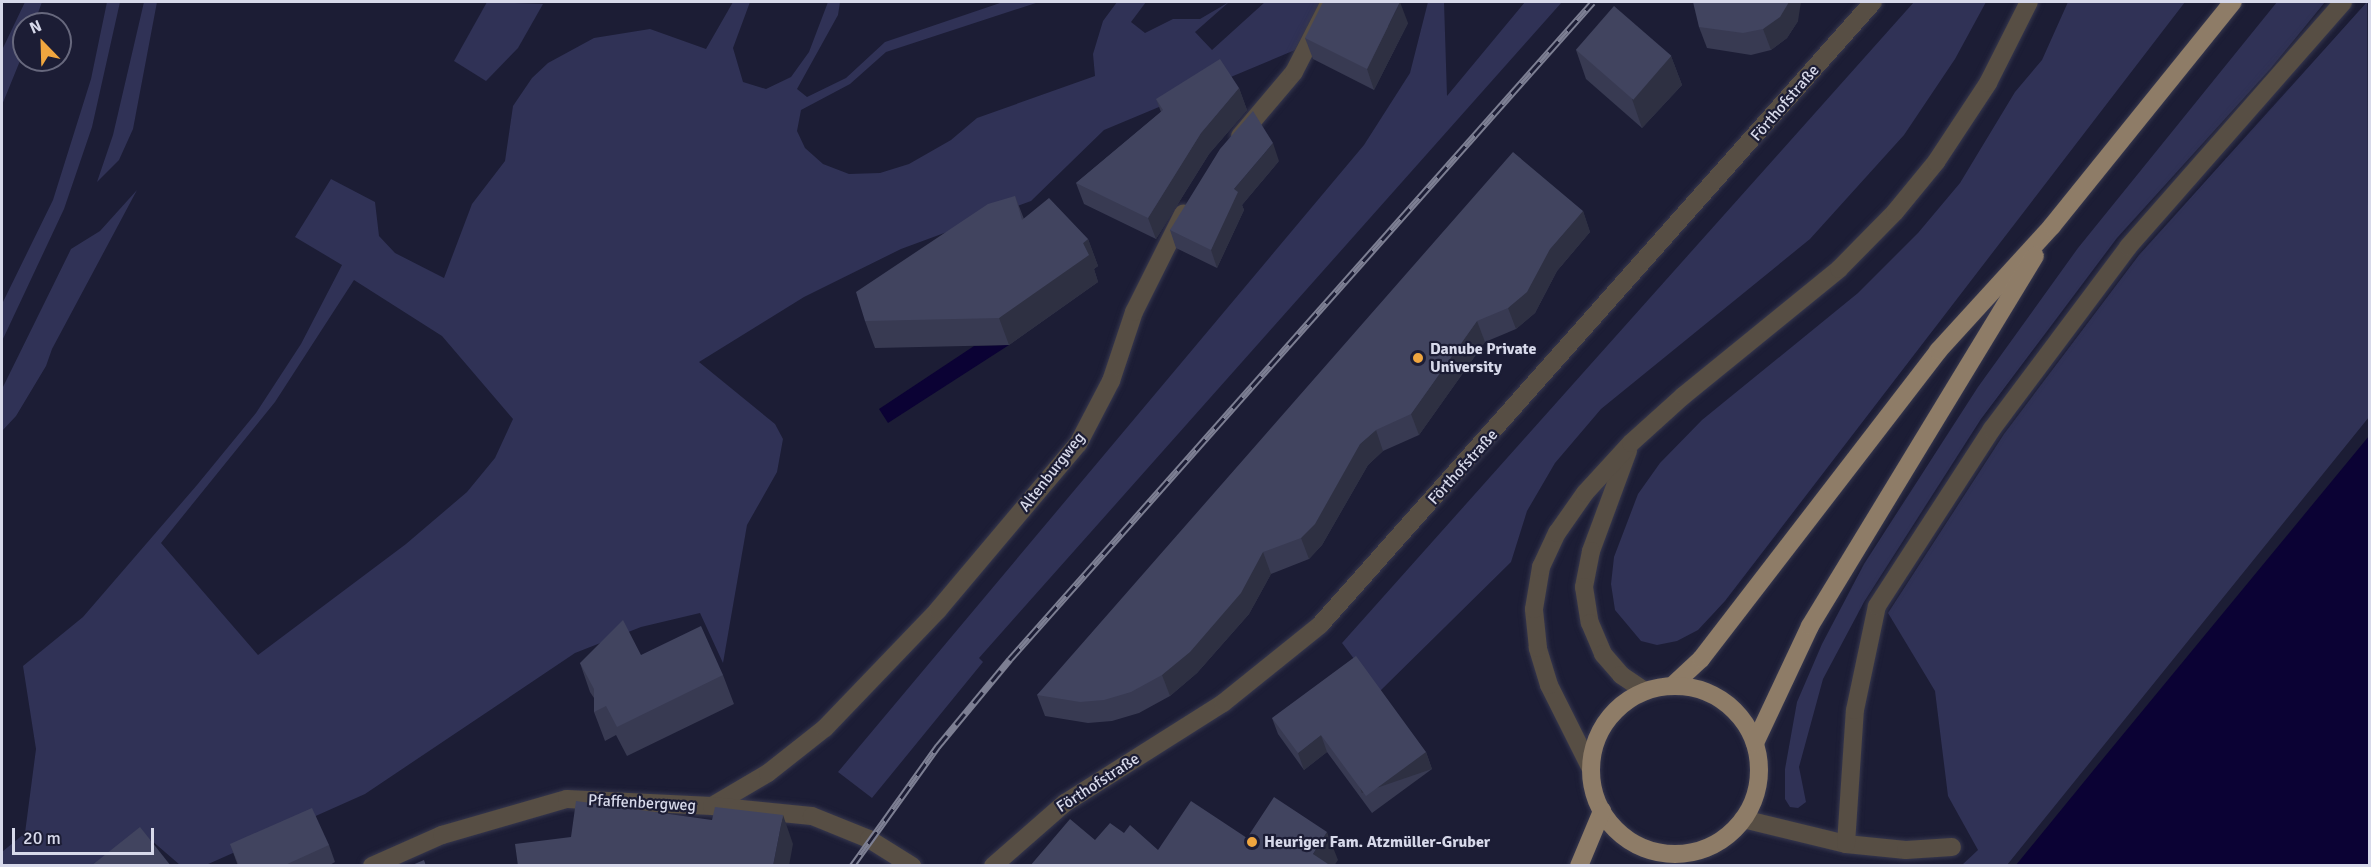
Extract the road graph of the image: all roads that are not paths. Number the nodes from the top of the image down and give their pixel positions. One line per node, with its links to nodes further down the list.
1 (1330, 2): 6 (street)
2 (1873, 2): 22 (street, Förthofstraße)
3 (2029, 2): 9 (street)
4 (2233, 2): 8 (main road)
5 (2343, 2): 17 (street)
6 (1225, 152)
7 (1192, 199): 14 (street, Altenburgweg)
8 (2052, 226): 10 (main road); 12 (main road)
9 (1631, 444): 11 (street); 13 (street)
10 (1672, 686): 11 (main road); 12 (main road)
11 (1645, 691): 13 (main road)
12 (1755, 743): 16 (main road)
13 (1590, 767): 15 (main road)
14 (712, 806): 20 (street, Pfaffenbergweg); 21 (street, Pfaffenbergweg)
15 (1602, 811): 19 (main road); 23 (main road)
16 (1743, 819): 17 (street); 19 (main road)
17 (1846, 843): 18 (street)
18 (1952, 847)
19 (1676, 860)
20 (372, 866)
21 (912, 866)
22 (993, 866)
23 (1579, 866)

